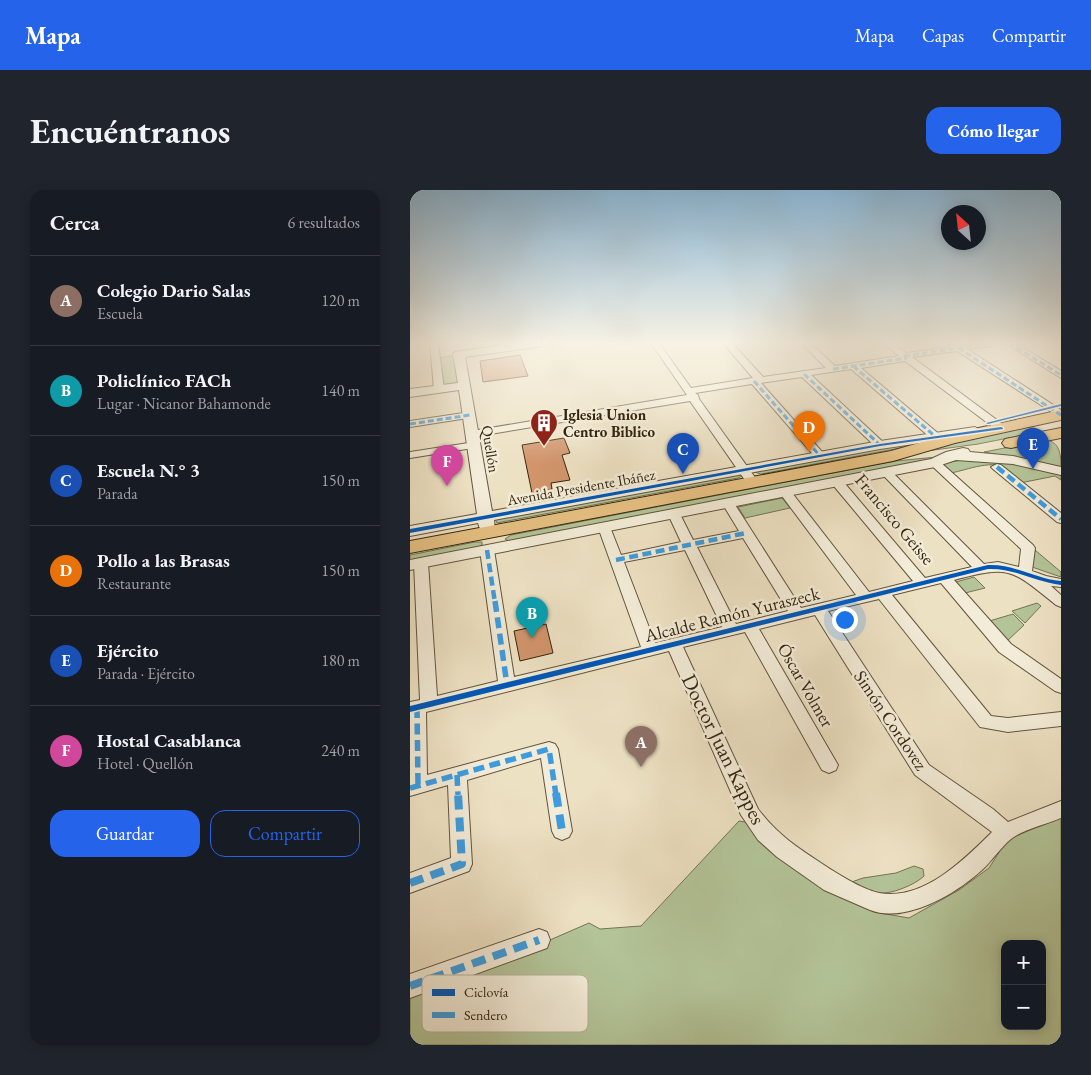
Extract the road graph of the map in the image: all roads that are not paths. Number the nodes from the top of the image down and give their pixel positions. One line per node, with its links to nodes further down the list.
1 (441, 383): 11 (street)
2 (463, 383): 10 (street, Quellón)
3 (684, 383): 13 (street)
4 (748, 383): 13 (street)
5 (759, 383): 22 (street)
6 (813, 383): 24 (street)
7 (873, 383): 19 (street)
8 (941, 383): 17 (street)
9 (1011, 383): 15 (street)
10 (465, 386): 11 (street); 14 (street, Quellón)
11 (439, 389): 12 (street)
12 (410, 393)
13 (692, 394): 20 (street); 27 (street)
14 (470, 415): 16 (street); 20 (street, Quellón)
15 (1061, 415): 18 (main road, Avenida Presidente Ibáñez)
16 (410, 424)
17 (1001, 428): 18 (main road, Avenida Presidente Ibáñez); 19 (street, Avenida Presidente Ibáñez); 24 (main road, Avenida Presidente Ibáñez)
18 (1051, 432): 23 (main road, Avenida Presidente Ibáñez)
19 (936, 437): 24 (street, Avenida Presidente Ibáñez)
20 (474, 439): 21 (street); 36 (street, Quellón)
21 (410, 455)
22 (820, 456): 24 (street, Avenida Presidente Ibáñez); 27 (street, Avenida Presidente Ibáñez)
23 (950, 456): 24 (main road, Avenida Presidente Ibáñez); 26 (street); 42 (street)
24 (886, 458): 27 (main road, Avenida Presidente Ibáñez); 28 (street, Avenida Presidente Ibáñez); 41 (street)
25 (997, 467): 32 (street)
26 (1061, 471)
27 (748, 476): 36 (main road, Avenida Presidente Ibáñez)
28 (837, 482): 29 (street, Avenida Presidente Ibáñez); 44 (street, Francisco Geisse)
29 (785, 492): 30 (street, Avenida Presidente Ibáñez); 47 (street)
30 (728, 503): 31 (street, Avenida Presidente Ibáñez); 35 (street)
31 (674, 514): 33 (street, Avenida Presidente Ibáñez); 37 (street)
32 (1061, 519)
33 (604, 527): 36 (street, Avenida Presidente Ibáñez); 39 (street)
34 (410, 531): 36 (street, Avenida Presidente Ibáñez)
35 (746, 533): 37 (street); 50 (street)
36 (488, 537): 38 (main road, Avenida Presidente Ibáñez); 40 (street, Avenida Presidente Ibáñez); 55 (street)
37 (689, 545): 39 (street); 52 (street)
38 (410, 547)
39 (616, 560): 54 (street)
40 (416, 564): 57 (street)
41 (981, 568): 42 (street, Alcalde Ramón Yuraszeck); 43 (street, Alcalde Ramón Yuraszeck)
42 (1026, 572): 45 (street, Alcalde Ramón Yuraszeck); 48 (street)
43 (944, 578): 44 (street, Alcalde Ramón Yuraszeck); 56 (street, Francisco Geisse)
44 (922, 583): 46 (street, Alcalde Ramón Yuraszeck)
45 (1061, 583)
46 (882, 593): 47 (street, Alcalde Ramón Yuraszeck); 58 (street)
47 (865, 597): 49 (street, Alcalde Ramón Yuraszeck)
48 (1061, 602)
49 (818, 608): 50 (street, Alcalde Ramón Yuraszeck); 64 (street, Simón Cordovez)
50 (798, 613): 51 (street, Alcalde Ramón Yuraszeck)
51 (749, 625): 52 (street, Alcalde Ramón Yuraszeck); 59 (street, Óscar Volmer)
52 (731, 630): 53 (street, Alcalde Ramón Yuraszeck)
53 (674, 644): 54 (street, Alcalde Ramón Yuraszeck); 64 (street, Doctor Juan Kappes)
54 (650, 650): 55 (street, Alcalde Ramón Yuraszeck)
55 (508, 685): 57 (street, Alcalde Ramón Yuraszeck)
56 (1061, 687)
57 (419, 706): 61 (street)
58 (1061, 719)
59 (829, 765)
60 (457, 775): 61 (street); 63 (street); 65 (street)
61 (414, 787)
62 (1061, 809): 64 (street)
63 (562, 832)
64 (1005, 832)
65 (410, 884)
66 (539, 940): 67 (street)
67 (441, 975)
68 (422, 982): 69 (street)
69 (410, 986)

